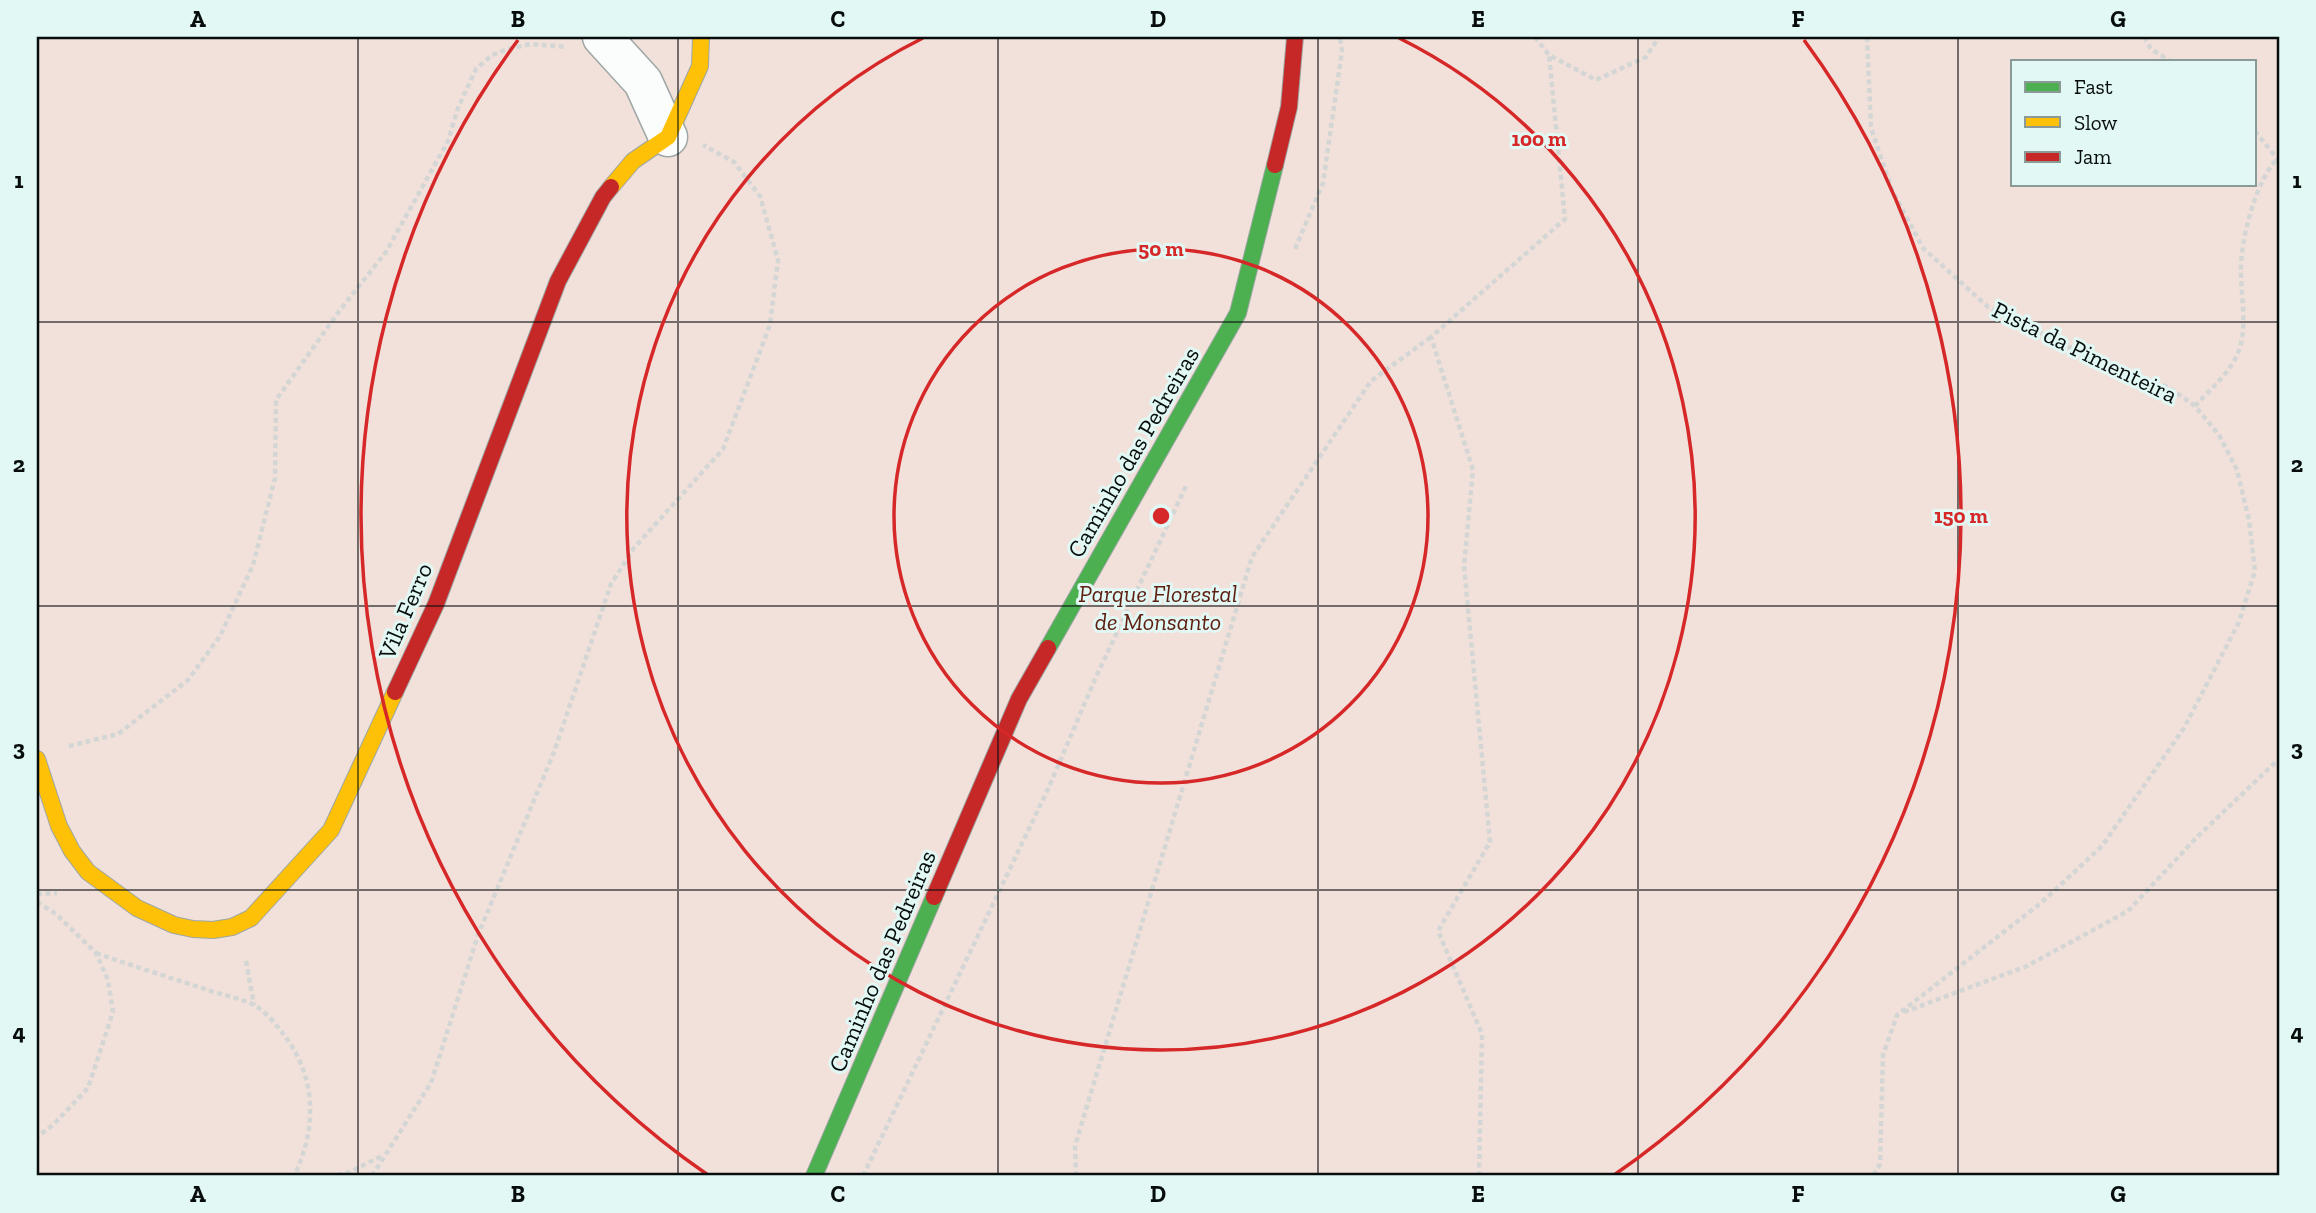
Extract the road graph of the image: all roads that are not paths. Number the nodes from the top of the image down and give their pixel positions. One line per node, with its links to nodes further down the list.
1 (701, 37): 4 (street)
2 (1295, 37): 6 (street, Caminho das Pedreiras)
3 (611, 46): 4 (street)
4 (668, 137): 5 (street, Vila Ferro)
5 (37, 760)
6 (814, 1176)

